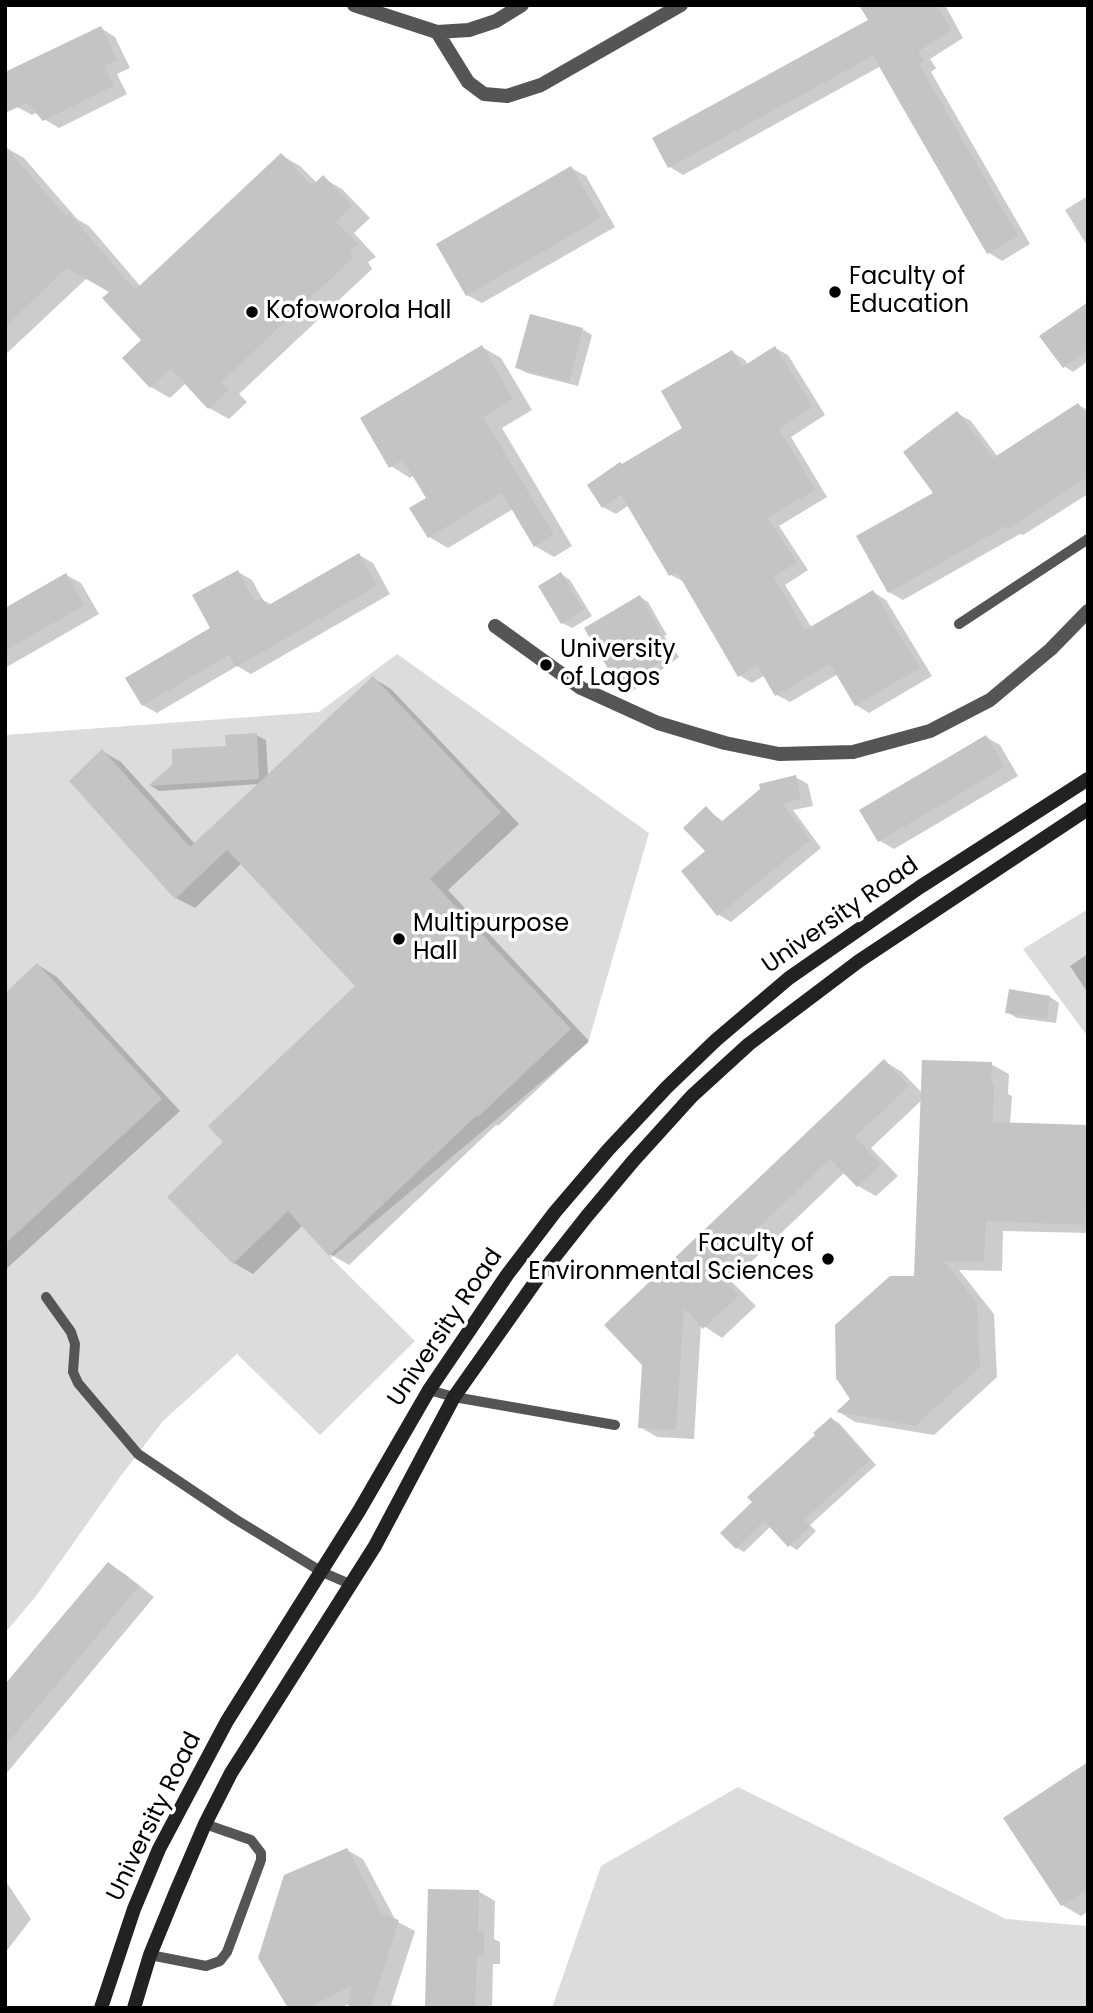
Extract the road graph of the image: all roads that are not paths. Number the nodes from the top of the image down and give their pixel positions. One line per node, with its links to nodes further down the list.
1 (354, 5): 4 (street)
2 (522, 5): 4 (street)
3 (681, 5): 4 (street)
4 (437, 32)
5 (1088, 540): 7 (lane)
6 (1088, 611): 8 (street)
7 (959, 624)
8 (495, 626)
9 (1088, 779): 12 (main road, University Road)
10 (1088, 810): 13 (main road, University Road)
11 (46, 1297): 15 (lane)
12 (429, 1390): 13 (lane); 15 (main road, University Road)
13 (454, 1398): 14 (lane); 16 (main road, University Road)
14 (615, 1425)
15 (322, 1572): 16 (lane); 19 (main road, University Road)
16 (350, 1584): 17 (main road, University Road)
17 (205, 1824): 18 (main road, University Road); 18 (lane)
18 (150, 1955): 20 (main road, University Road)
19 (101, 2008)
20 (134, 2008)

